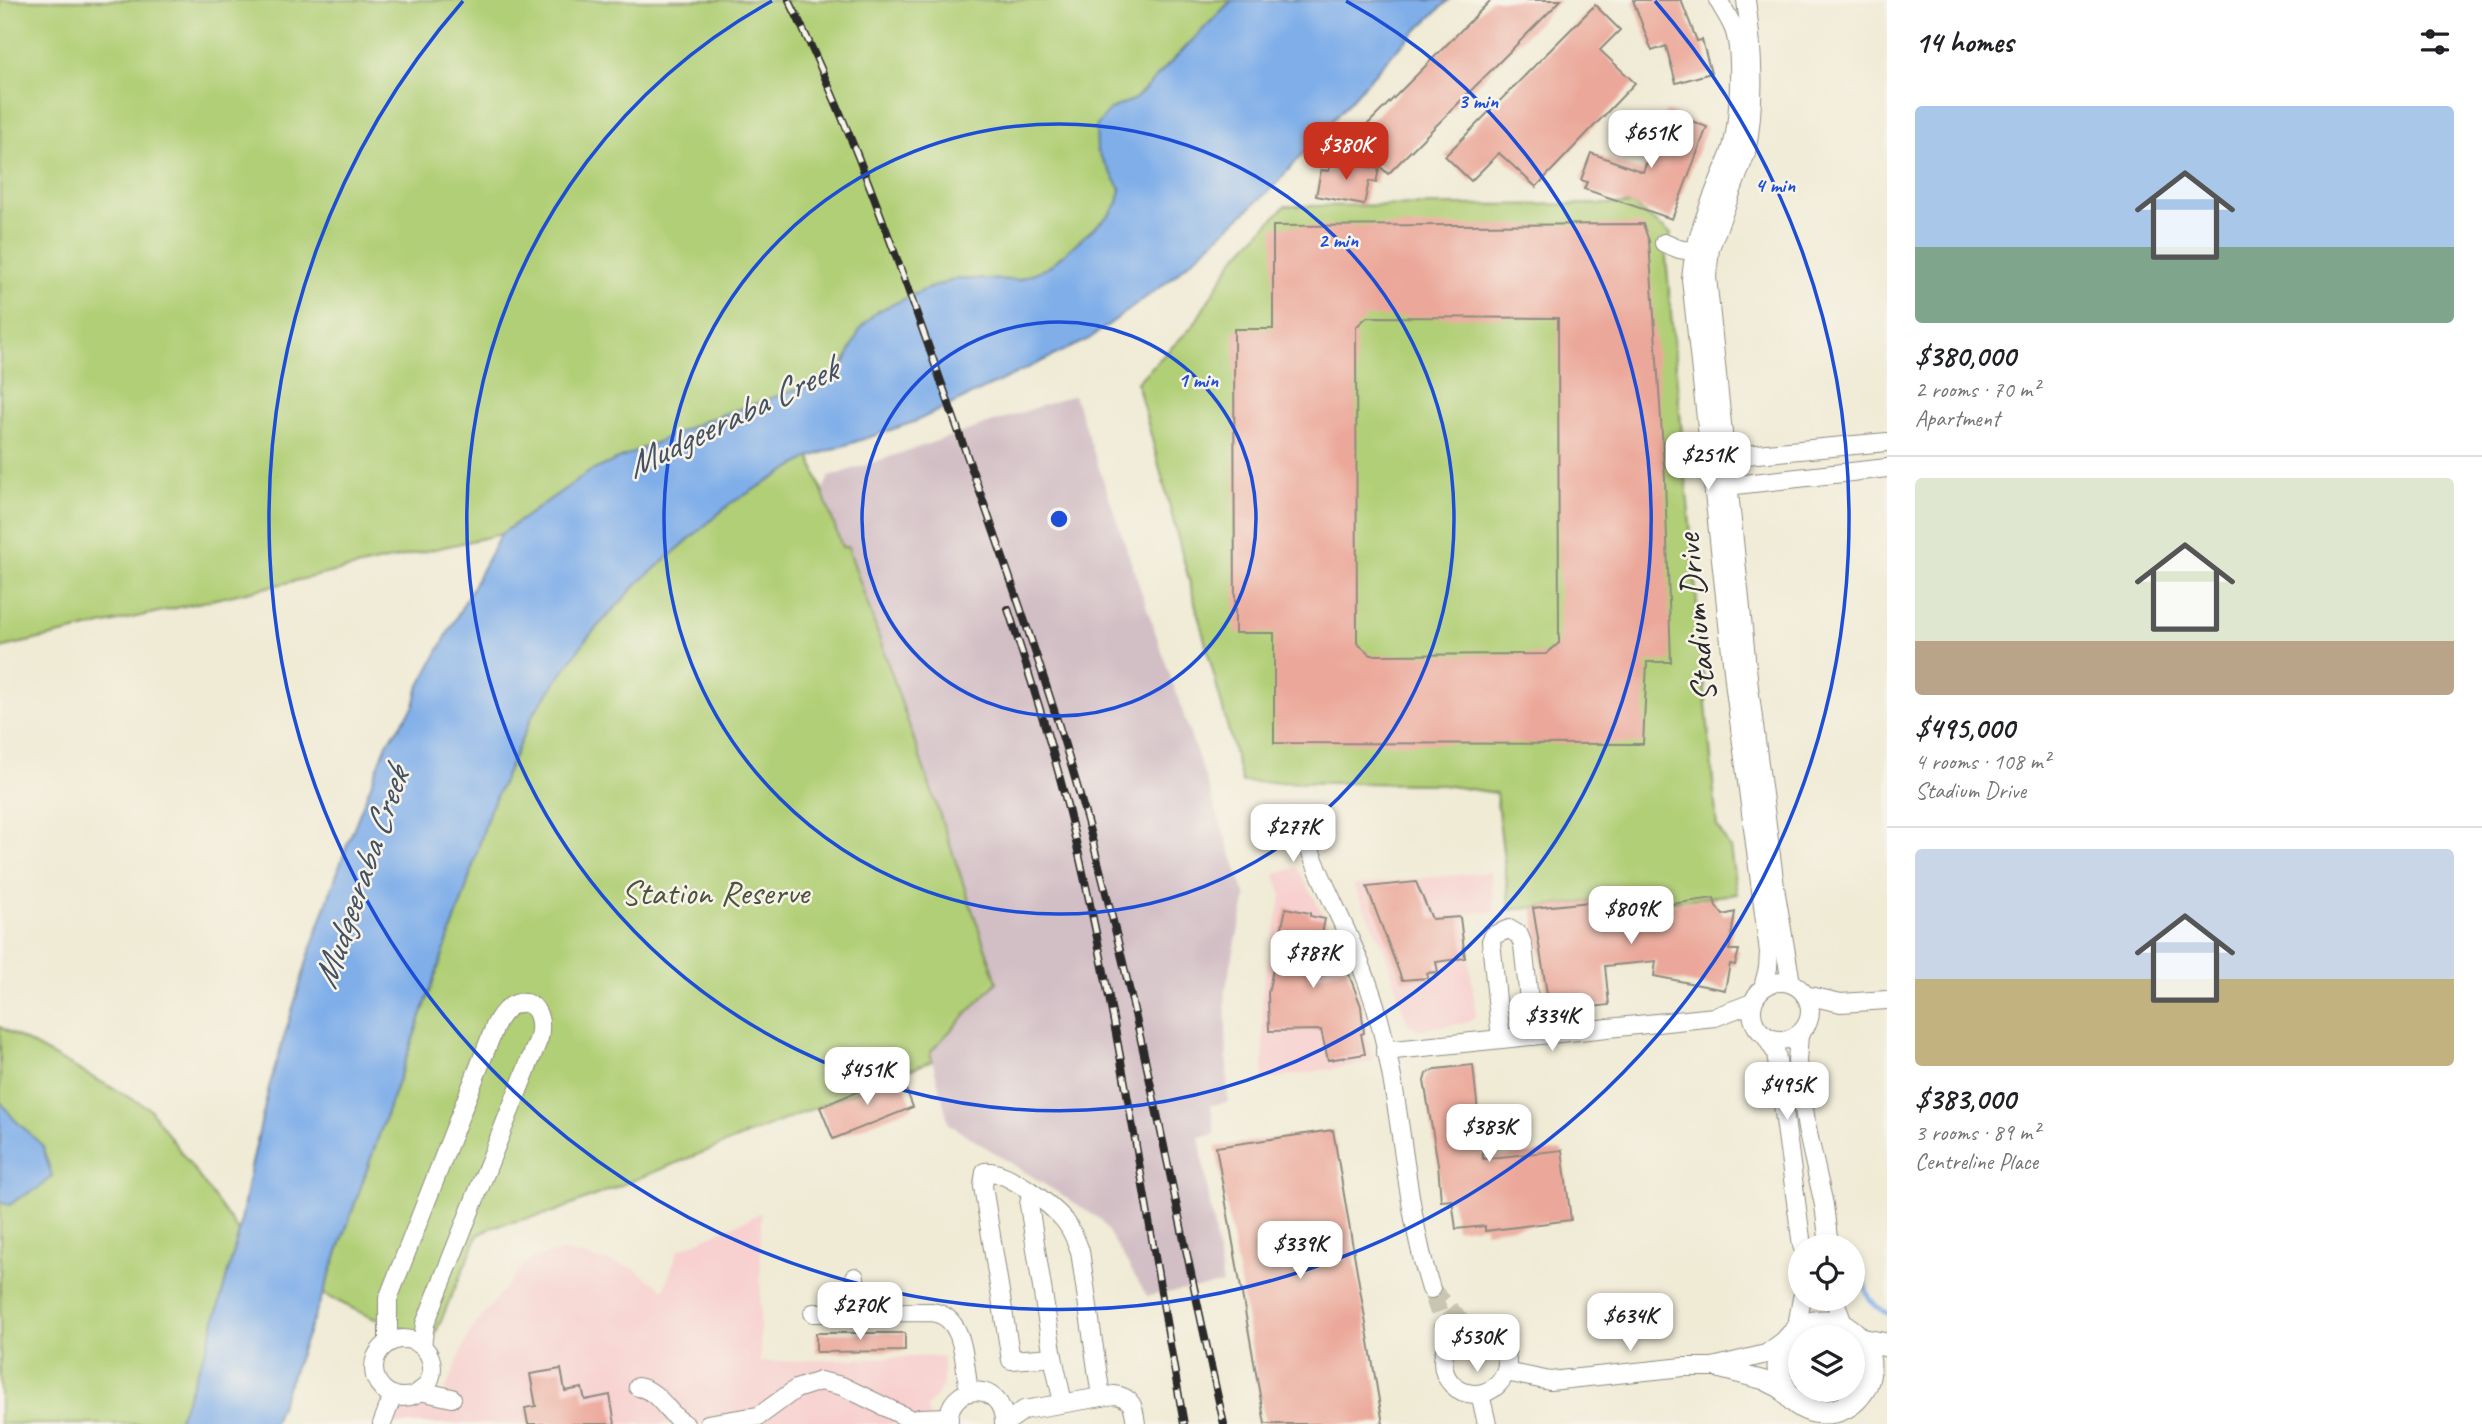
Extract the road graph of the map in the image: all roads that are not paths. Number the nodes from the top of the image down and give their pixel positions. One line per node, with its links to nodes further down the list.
1 (1718, 0): 2 (street); 5 (street, Stadium Drive)
2 (1729, 0)
3 (1746, 0): 5 (street, Stadium Drive)
4 (1664, 243): 5 (street)
5 (1702, 253): 8 (street, Stadium Drive)
6 (1887, 442): 7 (street)
7 (1821, 448): 8 (street); 10 (street)
8 (1718, 458): 11 (street, Stadium Drive); 14 (street, Stadium Drive)
9 (1887, 468): 10 (street)
10 (1825, 475): 11 (street)
11 (1727, 486): 13 (street, Stadium Drive)
12 (1299, 822): 25 (street)
13 (1791, 983): 14 (street); 15 (street)
14 (1763, 988): 17 (street)
15 (1805, 995): 18 (street); 20 (street)
16 (1887, 1000): 18 (street)
17 (1752, 1003): 19 (street); 21 (street)
18 (1841, 1003): 20 (street)
19 (1715, 1017): 21 (street); 23 (street)
20 (1809, 1018): 22 (street)
21 (1760, 1031): 22 (street); 27 (street)
22 (1799, 1034): 28 (street)
23 (1533, 1036): 24 (street); 24 (street)
24 (1501, 1039): 25 (street)
25 (1385, 1051): 30 (street)
26 (1031, 1192): 43 (street); 43 (street); 54 (street)
27 (1800, 1234)
28 (1828, 1234)
29 (855, 1277): 32 (street)
30 (1431, 1289)
31 (813, 1312): 32 (street)
32 (855, 1312): 49 (street)
33 (1813, 1325): 34 (main road)
34 (1836, 1325)
35 (1788, 1338): 44 (street)
36 (1865, 1338): 39 (main road)
37 (1788, 1341): 52 (main road)
38 (388, 1343): 40 (street); 40 (street); 53 (street)
39 (1887, 1345)
40 (422, 1346): 45 (street)
41 (1506, 1350): 46 (street); 47 (street); 51 (street)
42 (1865, 1351): 50 (main road)
43 (1053, 1357): 56 (street)
44 (1713, 1367): 47 (street); 57 (street)
45 (432, 1372): 48 (street); 48 (street)
46 (1506, 1372): 47 (street); 51 (street)
47 (1549, 1381)
48 (420, 1391): 53 (street)
49 (969, 1392): 60 (street); 62 (street)
50 (1865, 1392)
51 (1480, 1394): 68 (street)
52 (1788, 1394)
53 (393, 1395): 64 (street)
54 (1101, 1397): 56 (street); 67 (street)
55 (1853, 1402): 57 (main road)
56 (1063, 1403): 60 (street)
57 (1795, 1406)
58 (669, 1412): 65 (street)
59 (889, 1417): 61 (street); 63 (street)
60 (1003, 1417)
61 (763, 1419): 66 (street)
62 (949, 1420): 63 (street)
63 (914, 1423)
64 (382, 1424)
65 (685, 1424)
66 (708, 1424)
67 (1136, 1424)
68 (1487, 1424)

